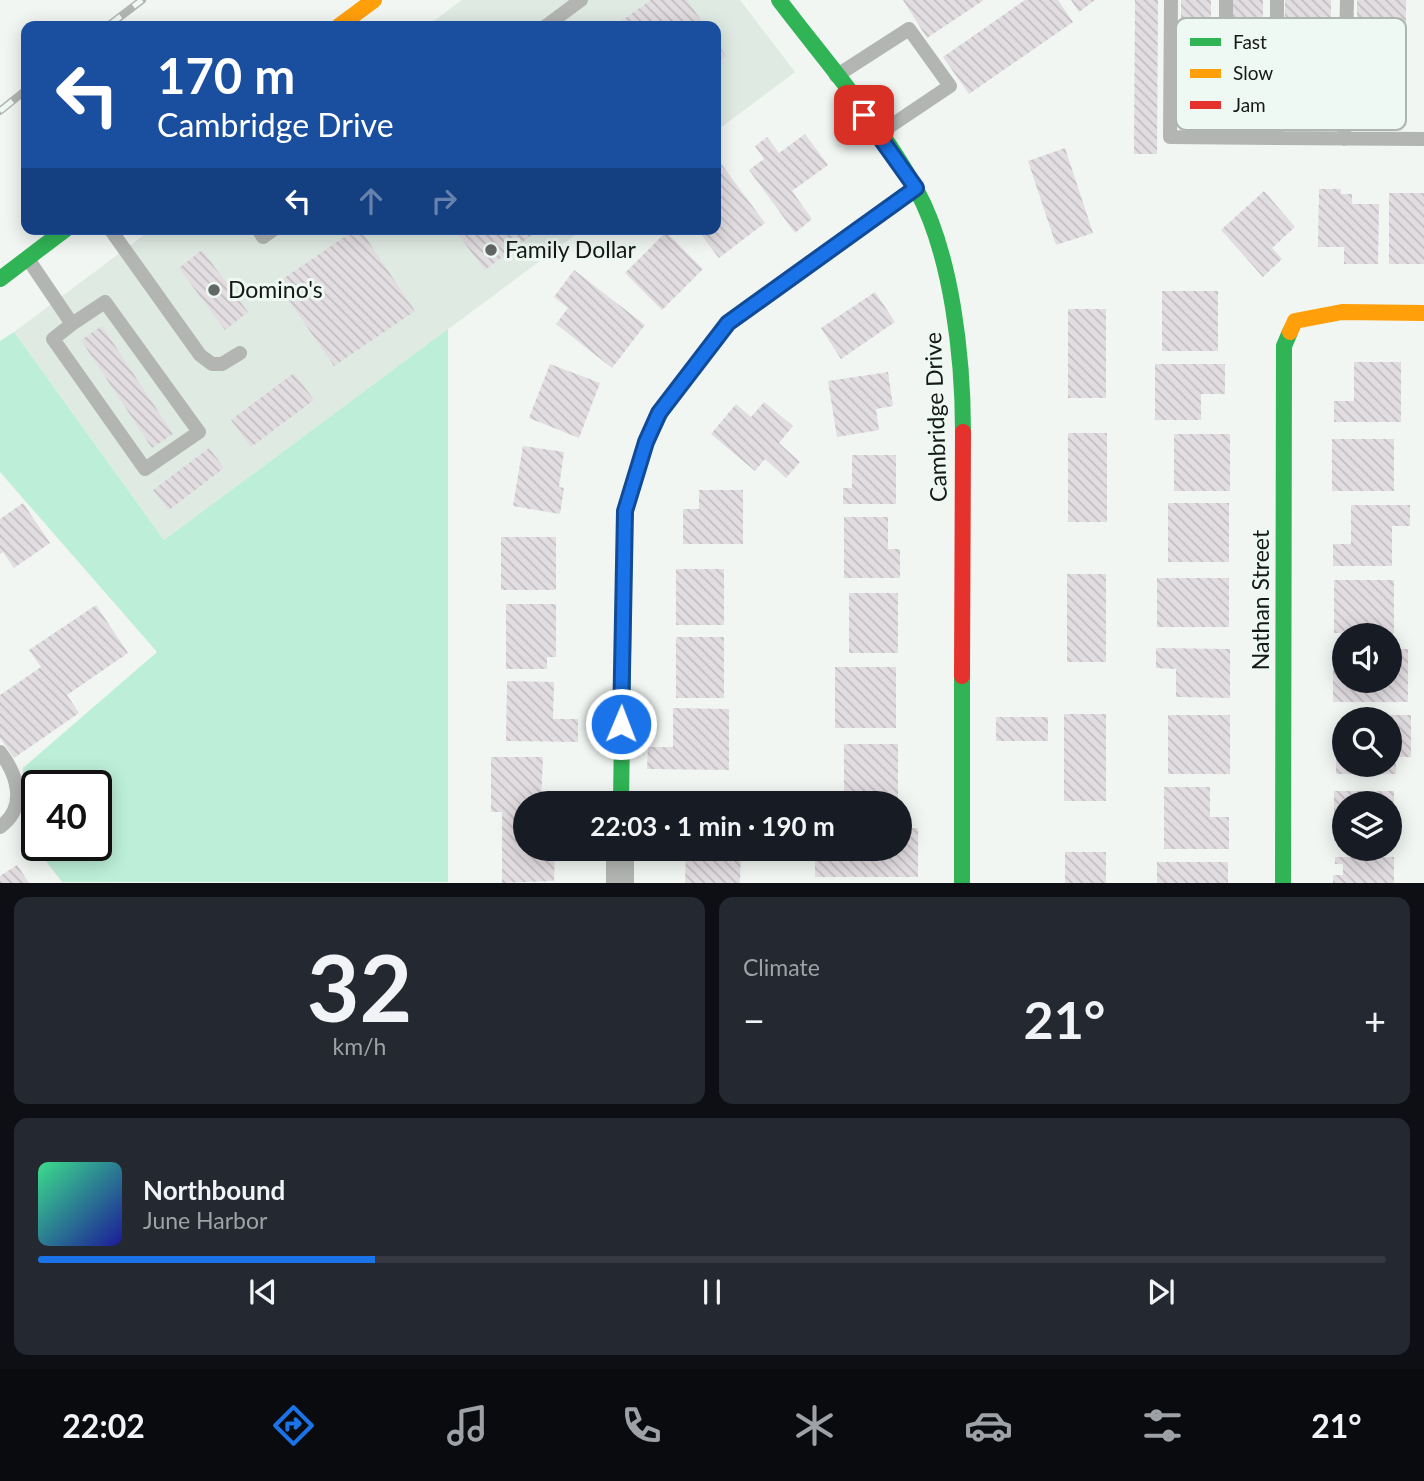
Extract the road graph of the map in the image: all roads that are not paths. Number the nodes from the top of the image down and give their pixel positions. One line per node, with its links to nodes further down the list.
1 (374, 0): 11 (street)
2 (581, 0): 12 (lane)
3 (779, 0): 13 (street, Cambridge Drive)
4 (1171, 0): 18 (lane)
5 (1226, 0): 8 (lane)
6 (1278, 0): 9 (lane)
7 (1346, 0): 10 (lane)
8 (1226, 18)
9 (1278, 18)
10 (1346, 18)
11 (346, 21)
12 (553, 21)
13 (836, 76): 17 (street, Cambridge Drive); 17 (lane)
14 (1226, 130): 18 (lane)
15 (1277, 130): 19 (lane)
16 (1344, 130): 20 (lane)
17 (879, 134): 22 (street, Cambridge Drive)
18 (1226, 137): 19 (lane)
19 (1277, 138): 20 (lane)
20 (1344, 139): 21 (lane)
21 (1424, 139)
22 (916, 188): 30 (street); 34 (street, Cambridge Drive)
23 (57, 235): 25 (street)
24 (114, 235): 28 (lane)
25 (10, 265): 27 (lane)
26 (1424, 313): 35 (street, Nathan Street)
27 (72, 324): 27 (lane)
28 (240, 353)
29 (0, 752): 31 (lane)
30 (621, 791)
31 (0, 827)
32 (620, 861): 33 (street)
33 (620, 883)
34 (962, 883)
35 (1283, 883)

